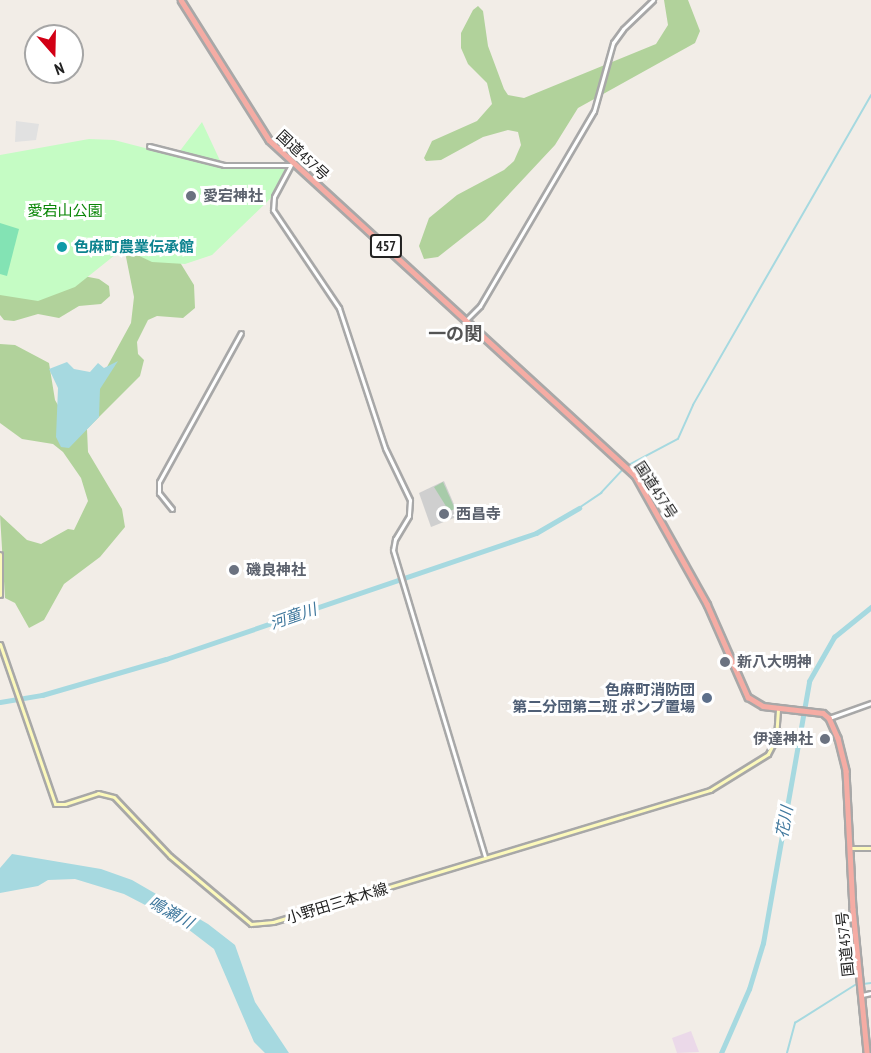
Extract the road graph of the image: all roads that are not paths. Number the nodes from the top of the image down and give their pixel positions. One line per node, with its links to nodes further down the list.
1 (181, 0): 4 (highway, 国道457号 / 457)
2 (653, 0): 5 (street)
3 (149, 146): 4 (street)
4 (292, 163): 5 (highway, 国道457号 / 457); 16 (street)
5 (466, 320): 12 (highway, 国道457号 / 457)
6 (241, 333): 7 (street)
7 (172, 509)
8 (0, 554): 9 (main road)
9 (0, 595)
10 (0, 644): 16 (main road, 小野田三本木線)
11 (871, 703): 13 (street)
12 (781, 709): 13 (highway, 国道457号 / 457); 16 (main road, 小野田三本木線)
13 (829, 718): 14 (highway, 国道457号)
14 (852, 848): 15 (main road); 18 (highway, 国道457号)
15 (871, 848)
16 (485, 857)
17 (871, 993): 18 (street)
18 (862, 995): 19 (highway, 国道457号)
19 (867, 1053)

